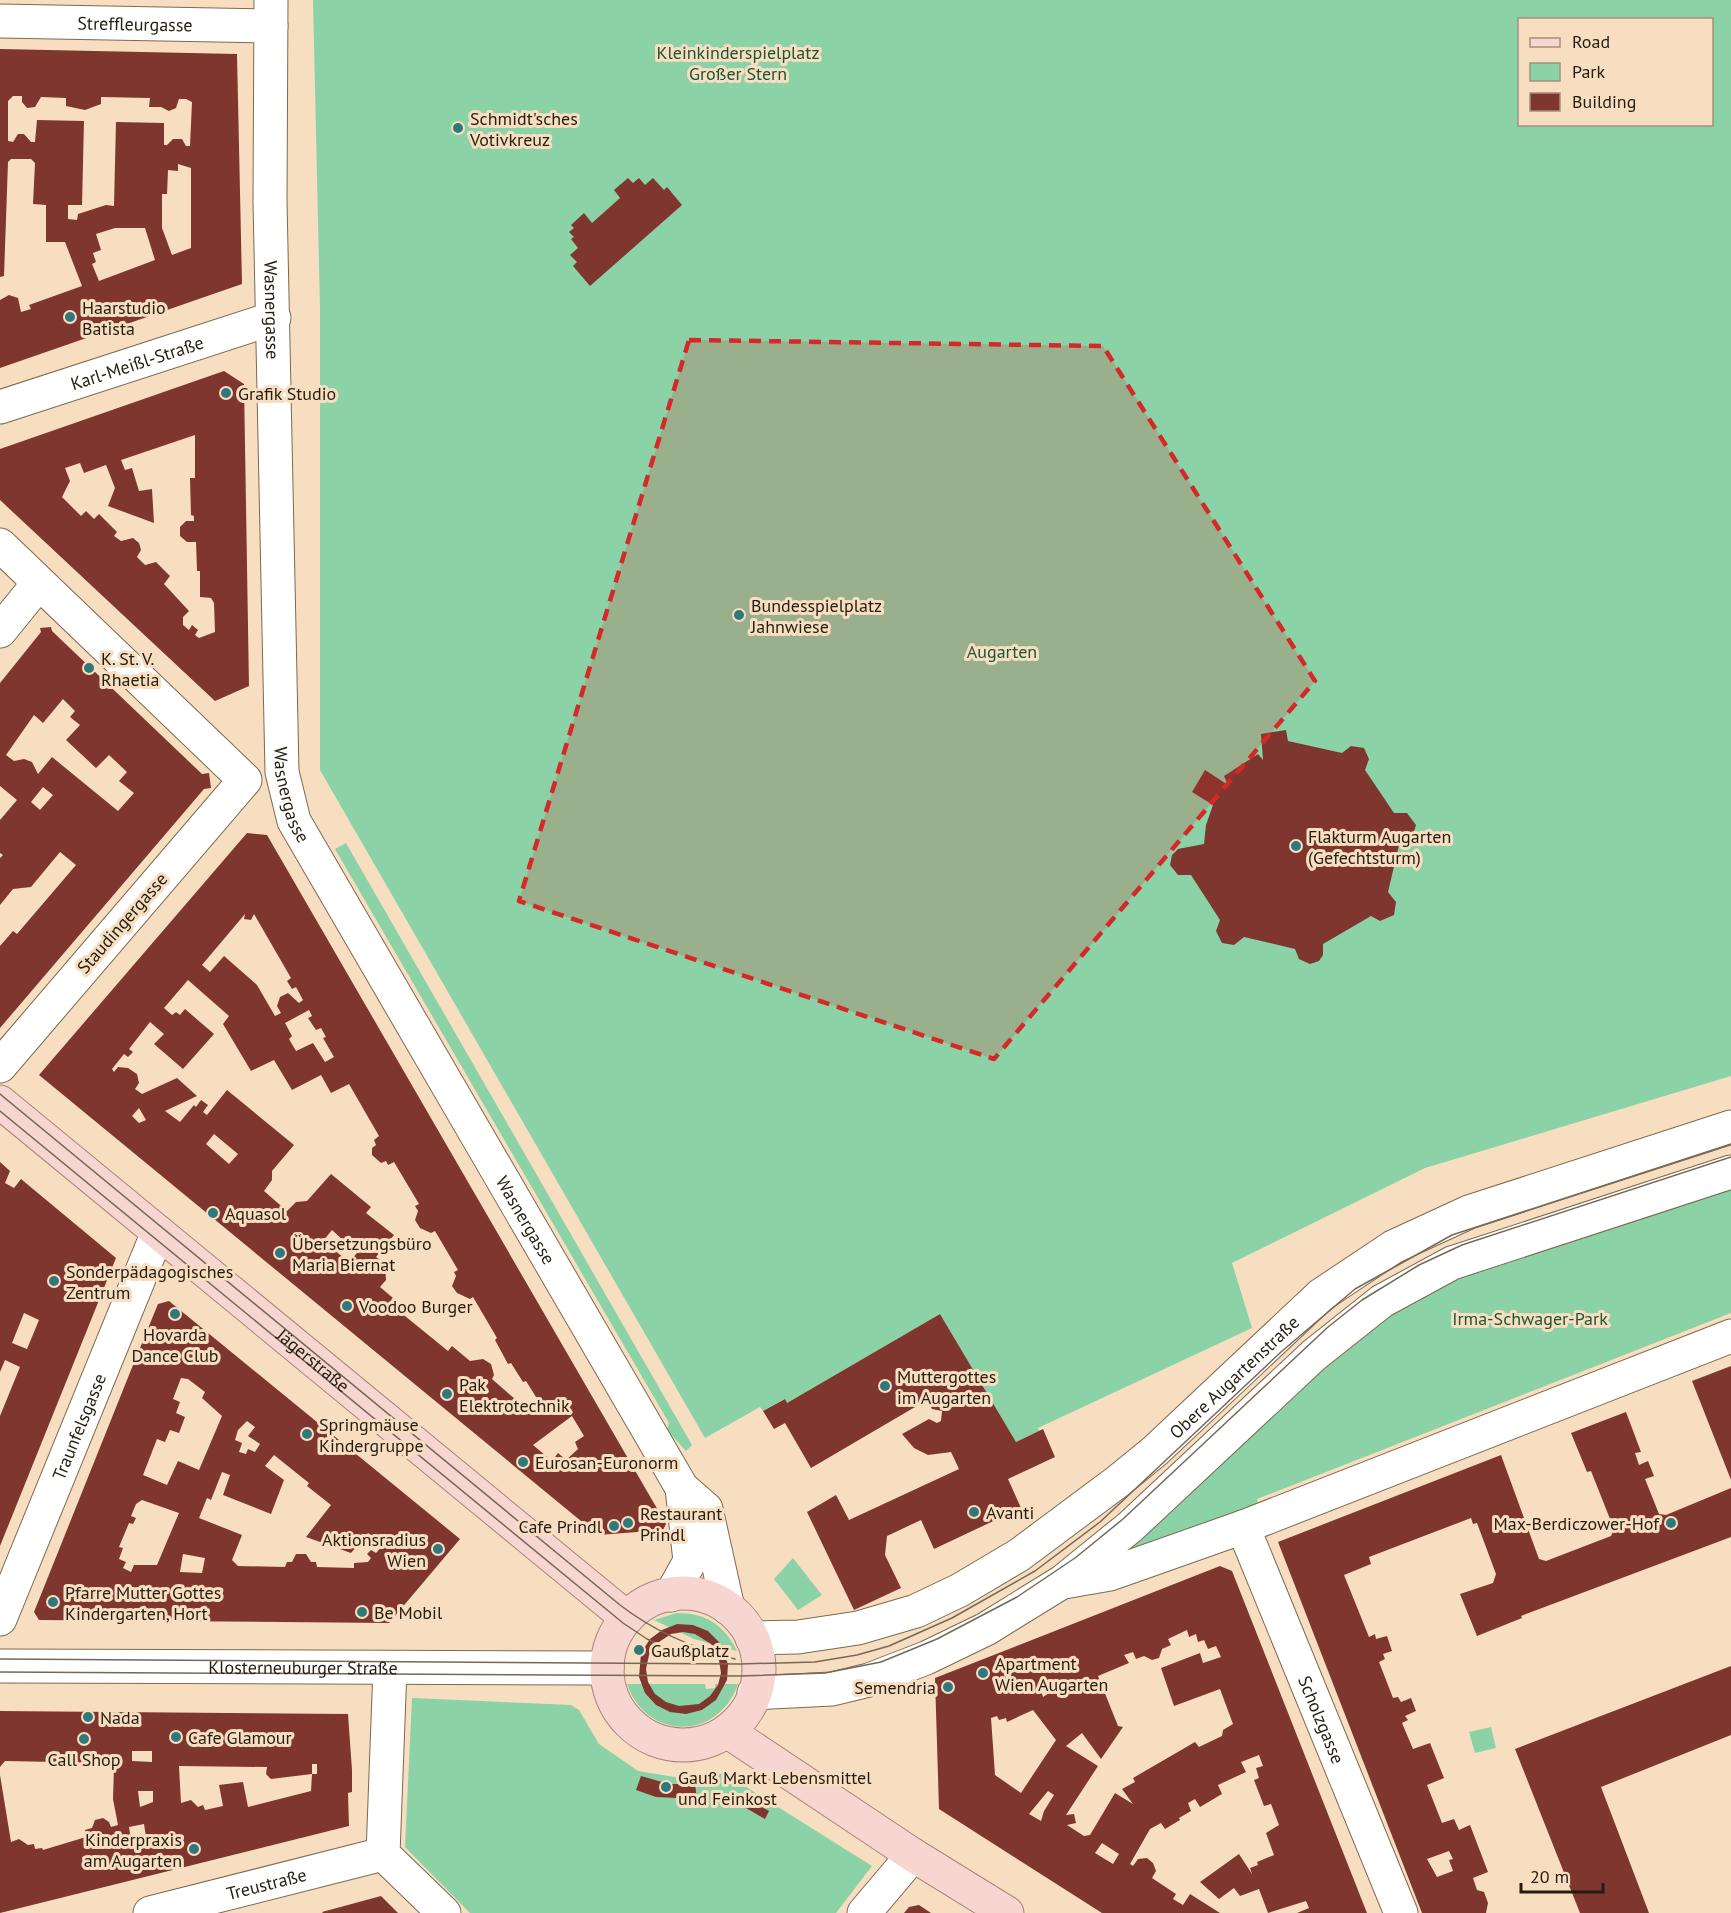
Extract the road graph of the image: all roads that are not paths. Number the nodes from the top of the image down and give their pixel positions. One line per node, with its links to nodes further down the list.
1 (271, 13): 2 (street, Streffleurgasse); 3 (street, Wasnergasse)
2 (0, 21)
3 (274, 318): 4 (street, Karl-Meißl-Straße); 14 (street, Wasnergasse)
4 (0, 407)
5 (0, 545): 6 (street)
6 (39, 583): 7 (street); 8 (street, Staudingergasse)
7 (0, 631)
8 (0, 1066)
9 (0, 1102): 12 (main road, Jägerstraße)
10 (1731, 1127): 21 (street, Obere Augartenstraße)
11 (1731, 1172): 16 (street)
12 (158, 1232): 19 (main road, Jägerstraße); 20 (street, Traunfelsgasse)
13 (1731, 1336): 15 (street)
14 (682, 1488): 17 (street, Wasnergasse); 18 (street, Wasnergasse)
15 (1243, 1527): 16 (street); 33 (street, Scholzgasse)
16 (1062, 1582): 25 (street)
17 (671, 1594): 18 (main road); 19 (main road)
18 (728, 1608): 21 (main road)
19 (627, 1618): 24 (main road)
20 (0, 1619)
21 (752, 1638): 25 (main road)
22 (0, 1666): 23 (street, Klosterneuburger Straße)
23 (390, 1668): 24 (street, Klosterneuburger Straße); 27 (street)
24 (607, 1668): 26 (main road)
25 (754, 1693): 26 (main road)
26 (727, 1731): 28 (main road)
27 (383, 1854): 29 (street, Treustraße); 30 (street)
28 (913, 1855): 31 (street); 32 (main road)
29 (150, 1913)
30 (444, 1913)
31 (864, 1913)
32 (1007, 1913)
33 (1401, 1913)

